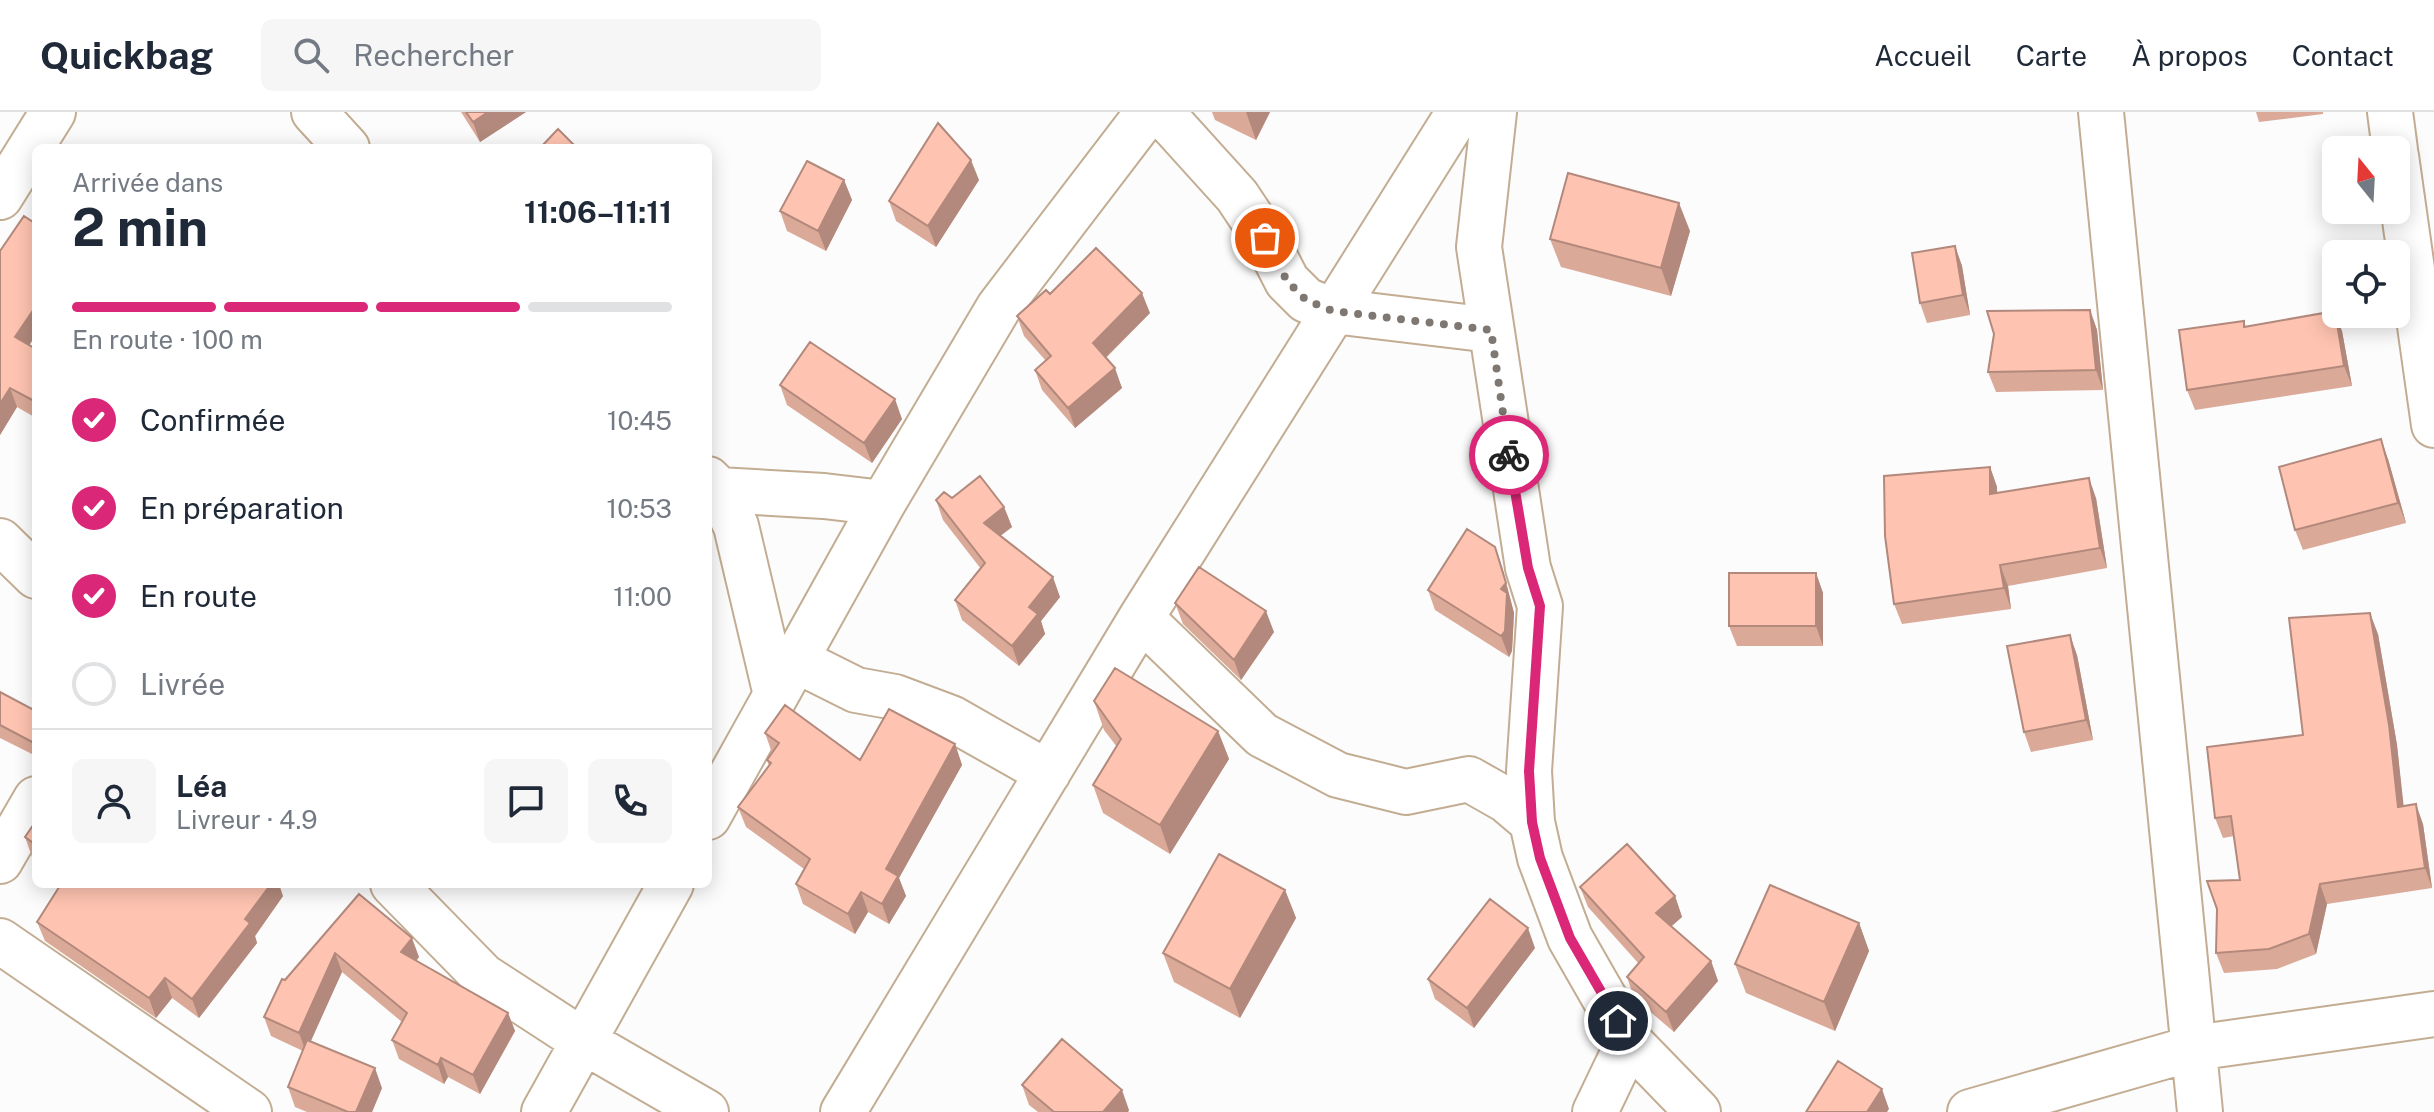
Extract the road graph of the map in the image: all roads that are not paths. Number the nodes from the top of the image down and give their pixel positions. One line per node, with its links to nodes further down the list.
1 (53, 112): 10 (street)
2 (314, 112): 11 (street)
3 (1148, 112): 19 (street)
4 (1161, 112): 15 (street)
5 (1459, 112): 15 (street)
6 (1494, 112): 16 (street)
7 (2101, 112): 35 (street)
8 (2390, 112): 9 (street)
9 (2394, 136)
10 (33, 144)
11 (343, 144)
12 (32, 146): 13 (street)
13 (0, 197)
14 (2406, 224): 17 (street)
15 (1333, 311): 16 (street); 22 (street)
16 (1491, 330): 27 (street)
17 (2434, 425)
18 (714, 484): 19 (street); 23 (street)
19 (883, 503): 23 (street)
20 (0, 541): 21 (street)
21 (32, 572)
22 (1141, 618): 24 (street); 27 (street)
23 (786, 677): 24 (street); 26 (street)
24 (1048, 773): 39 (street)
25 (32, 806): 28 (street)
26 (712, 810)
27 (1532, 822): 34 (street)
28 (0, 861)
29 (397, 888): 33 (street)
30 (669, 888): 33 (street)
31 (0, 941): 36 (street)
32 (2434, 1014): 35 (street)
33 (583, 1041): 37 (street); 38 (street)
34 (1629, 1041): 40 (street); 41 (street)
35 (2194, 1048): 42 (street); 43 (street)
36 (249, 1112)
37 (544, 1112)
38 (706, 1112)
39 (843, 1112)
40 (1595, 1112)
41 (1698, 1112)
42 (1970, 1112)
43 (2200, 1112)

